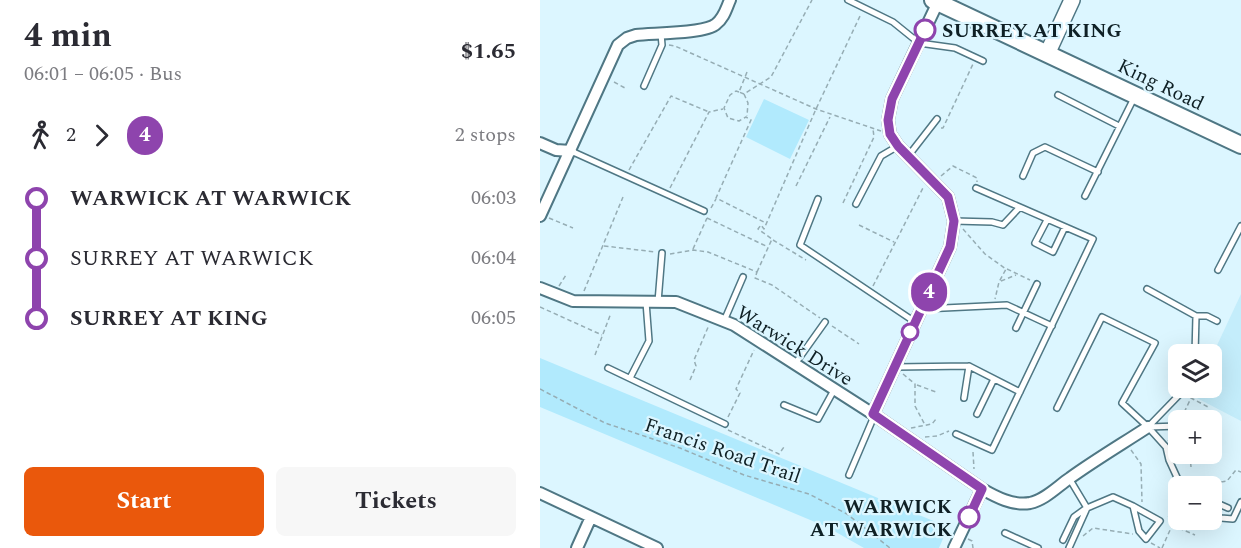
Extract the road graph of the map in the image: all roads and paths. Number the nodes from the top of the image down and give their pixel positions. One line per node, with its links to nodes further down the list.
1 (730, 0): 7 (street)
2 (812, 0): 16 (path)
3 (849, 0): 6 (lane)
4 (1072, 0): 10 (street)
5 (936, 1): 8 (street); 10 (main road, King Road)
6 (864, 8): 8 (lane); 24 (path)
7 (661, 33): 9 (lane); 35 (street)
8 (919, 43): 11 (lane); 31 (street)
9 (662, 45): 14 (path); 17 (lane)
10 (1048, 52): 22 (main road, King Road)
11 (975, 58): 12 (lane); 28 (path)
12 (983, 61)
13 (747, 72): 14 (path)
14 (745, 77): 16 (path); 19 (path)
15 (614, 82): 18 (path)
16 (761, 85): 20 (path); 24 (path)
17 (644, 86)
18 (625, 88)
19 (739, 92): 20 (path); 23 (path)
20 (744, 94): 27 (path)
21 (1058, 95): 29 (lane)
22 (1136, 95): 29 (lane); 33 (main road, King Road)
23 (724, 108): 25 (path); 27 (path)
24 (816, 110): 26 (path); 56 (path)
25 (709, 112): 38 (path); 43 (path)
26 (831, 115): 30 (path); 41 (path)
27 (746, 117): 46 (path)
28 (935, 122): 36 (lane)
29 (1119, 126): 37 (lane)
30 (872, 128): 31 (path); 48 (path)
31 (890, 134): 34 (street)
32 (540, 143): 35 (street)
33 (1241, 145)
34 (898, 146): 36 (street); 49 (lane)
35 (571, 151): 38 (lane); 53 (street)
36 (909, 155): 40 (street)
37 (1098, 172): 39 (lane); 44 (lane)
38 (626, 176): 43 (lane)
39 (1023, 176)
40 (932, 179): 42 (path); 55 (street); 63 (path)
41 (796, 186)
42 (976, 188): 51 (lane)
43 (667, 195): 52 (lane)
44 (1085, 196)
45 (623, 197): 80 (path)
46 (716, 198): 50 (path); 56 (path)
47 (818, 199): 79 (lane)
48 (843, 203)
49 (856, 204)
50 (711, 208)
51 (1019, 208): 54 (lane); 55 (lane)
52 (704, 212)
53 (540, 215): 59 (path)
54 (1047, 220): 60 (lane); 60 (lane)
55 (954, 221): 68 (path); 85 (street)
56 (767, 224): 61 (path)
57 (859, 225): 63 (path)
58 (1241, 226): 62 (lane)
59 (573, 228)
60 (1065, 228): 94 (lane)
61 (772, 239): 64 (path); 67 (path)
62 (1238, 240): 69 (lane)
63 (895, 242): 79 (path)
64 (768, 248): 65 (path); 70 (path)
65 (693, 250)
66 (662, 253): 82 (lane)
67 (806, 260)
68 (1006, 269): 71 (path); 74 (path)
69 (1218, 270)
70 (757, 272)
71 (1017, 274): 74 (path); 75 (path)
72 (566, 275): 76 (path)
73 (743, 277): 90 (lane)
74 (999, 282): 83 (path)
75 (1037, 284): 86 (lane)
76 (559, 286)
77 (1147, 289): 89 (lane)
78 (540, 290): 80 (street, Warwick Drive)
79 (870, 292): 93 (lane)
80 (580, 301): 81 (street, Warwick Drive)
81 (646, 302): 82 (street, Warwick Drive); 105 (lane)
82 (658, 302): 88 (street, Warwick Drive)
83 (994, 306): 85 (lane); 86 (lane)
84 (540, 307): 96 (path)
85 (921, 309): 93 (street)
86 (1024, 312): 94 (lane); 95 (lane)
87 (611, 313): 96 (path)
88 (712, 316): 90 (street, Warwick Drive); 107 (path)
89 (1196, 316): 91 (lane); 97 (lane)
90 (724, 321): 100 (street, Warwick Drive)
91 (1217, 321)
92 (825, 322): 100 (lane)
93 (915, 322): 103 (street)
94 (1052, 326): 112 (lane)
95 (1016, 328)
96 (602, 335): 99 (path)
97 (1195, 344)
98 (754, 350): 122 (path)
99 (595, 355)
100 (795, 364): 110 (street, Warwick Drive)
101 (969, 366): 103 (lane); 106 (lane); 113 (lane)
102 (608, 368): 105 (lane)
103 (893, 368): 119 (street)
104 (903, 374): 108 (path)
105 (630, 378): 122 (lane)
106 (994, 379): 112 (lane); 120 (lane)
107 (690, 380)
108 (915, 384): 111 (path); 123 (path)
109 (540, 389): 164 (path, Francis Road Trail)
110 (834, 389): 115 (lane); 119 (street, Warwick Drive)
111 (936, 392)
112 (1020, 393): 130 (lane)
113 (964, 398)
114 (1176, 398): 125 (lane)
115 (784, 405)
116 (1057, 408): 125 (lane)
117 (1210, 408): 118 (path)
118 (1186, 410)
119 (873, 414): 141 (lane); 144 (street, Warwick Drive)
120 (977, 414)
121 (936, 419): 123 (path)
122 (726, 424): 134 (path)
123 (925, 425): 126 (path)
124 (1168, 426): 125 (lane)
125 (1148, 427): 132 (street, Warwick Drive); 133 (lane)
126 (911, 428)
127 (953, 432): 129 (path); 130 (lane)
128 (969, 432): 130 (lane)
129 (925, 437)
130 (966, 438)
131 (1168, 440): 133 (path)
132 (1126, 441): 142 (street, Warwick Drive); 151 (path)
133 (1164, 444): 136 (lane)
134 (784, 447)
135 (973, 452): 139 (path)
136 (1168, 454)
137 (1191, 464): 138 (path)
138 (1191, 467)
139 (974, 469)
140 (1241, 472): 143 (path)
141 (849, 475)
142 (1069, 478): 144 (street, Warwick Drive); 149 (lane)
143 (1222, 482)
144 (982, 489): 165 (street)
145 (540, 493): 152 (street)
146 (1241, 502): 153 (lane)
147 (1222, 505): 150 (lane)
148 (1133, 506): 149 (lane); 151 (lane); 156 (lane)
149 (1087, 508): 157 (lane); 161 (lane)
150 (1228, 508)
151 (1142, 511): 160 (lane)
152 (591, 517): 162 (street); 163 (street)
153 (1222, 518)
154 (1170, 530): 168 (path)
155 (1184, 530): 159 (path)
156 (1138, 531): 157 (path); 160 (lane)
157 (1076, 532): 167 (lane)
158 (1005, 533): 166 (lane)
159 (1195, 535)
160 (1146, 539): 168 (path)
161 (1063, 540)
162 (577, 548)
163 (657, 548)
164 (890, 548)
165 (954, 548)
166 (1038, 548)
167 (1070, 548)
168 (1161, 548)

